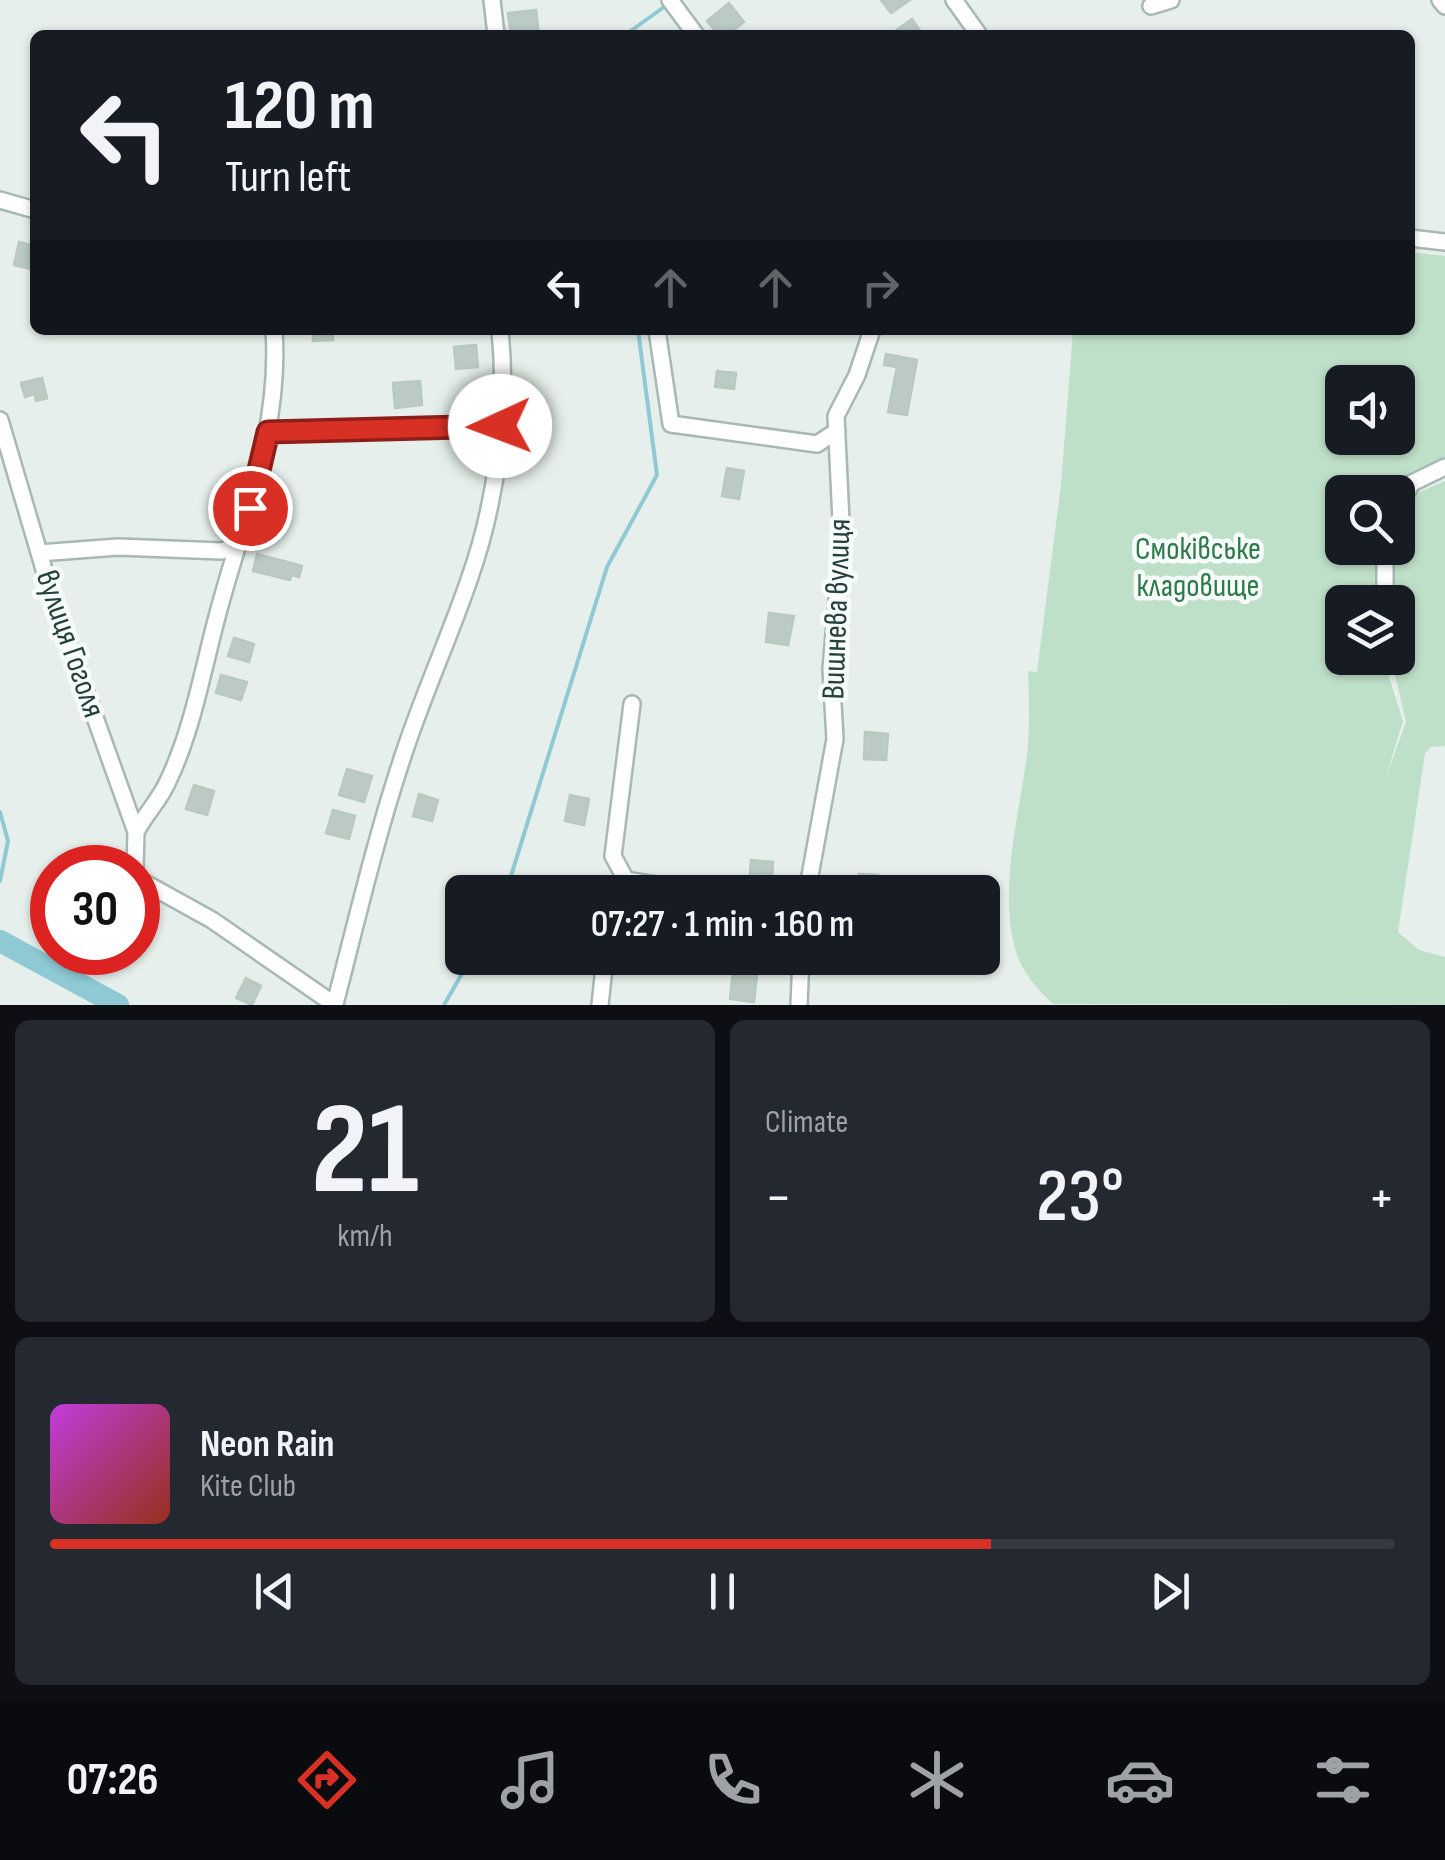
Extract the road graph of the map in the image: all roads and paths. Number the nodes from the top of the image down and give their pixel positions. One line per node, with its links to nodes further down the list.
1 (492, 0): 8 (street)
2 (670, 0): 9 (street)
3 (954, 0): 10 (street)
4 (1172, 0): 6 (street)
5 (1440, 0): 7 (street)
6 (1151, 6)
7 (1445, 6)
8 (495, 30)
9 (692, 30)
10 (975, 30)
11 (0, 200): 12 (street)
12 (30, 209)
13 (1415, 239): 14 (street)
14 (1445, 242)
15 (274, 335): 22 (street)
16 (500, 335): 20 (street)
17 (658, 335): 21 (street)
18 (870, 335): 21 (street, Вишнева вулиця)
19 (0, 420): 26 (street, вулиця Гоголя)
20 (500, 426): 22 (street); 35 (street)
21 (837, 431): 31 (street, Вишнева вулиця)
22 (268, 432): 25 (street)
23 (1445, 467): 24 (street)
24 (1415, 482)
25 (235, 546): 26 (street); 28 (street)
26 (39, 553): 28 (street, вулиця Гоголя)
27 (632, 704): 30 (street)
28 (136, 832): 29 (street, вулиця Гоголя)
29 (136, 845)
30 (619, 875)
31 (810, 875)
32 (160, 891): 35 (street)
33 (603, 975): 36 (street)
34 (800, 975): 37 (street)
35 (335, 1004)
36 (600, 1005)
37 (799, 1005)

